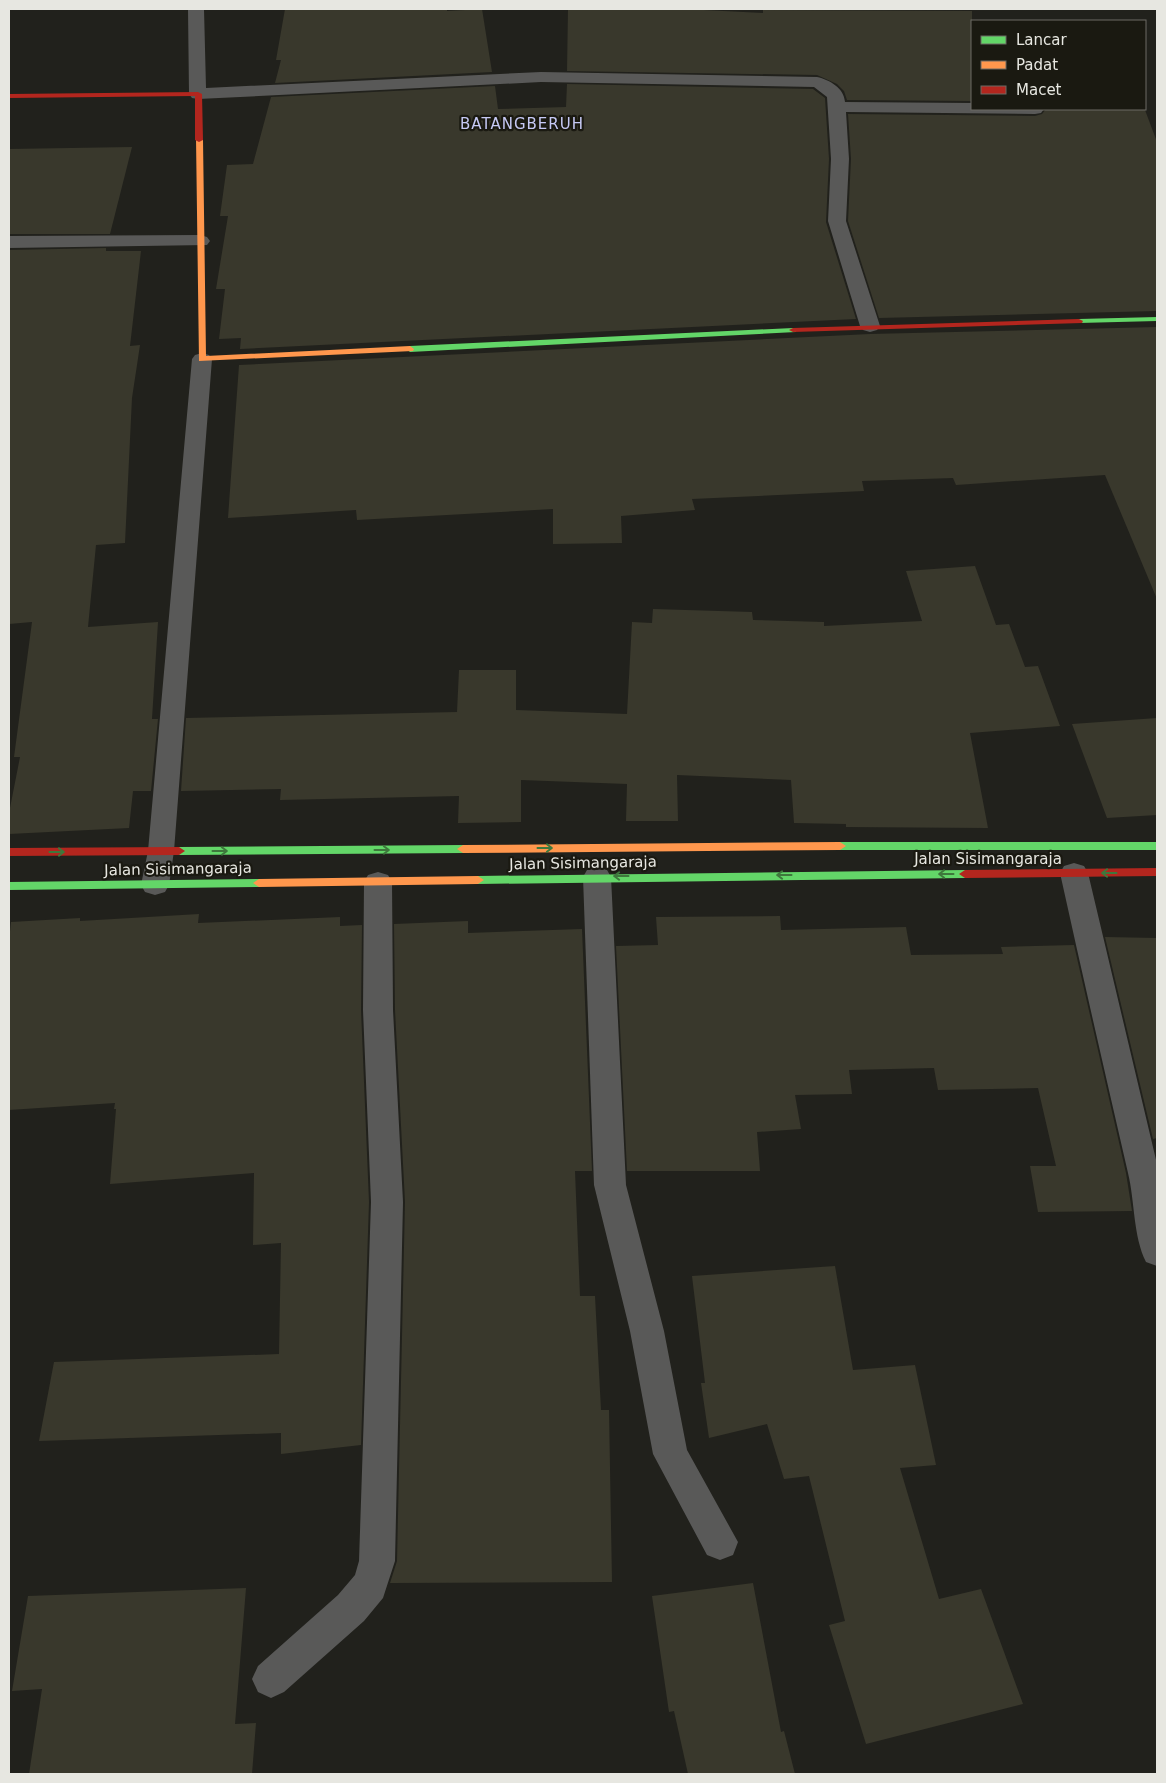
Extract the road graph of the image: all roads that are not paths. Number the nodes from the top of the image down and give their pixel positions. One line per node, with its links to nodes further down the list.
1 (196, 9): 2 (street)
2 (198, 94): 3 (main road); 4 (street); 6 (main road)
3 (9, 96)
4 (837, 107): 5 (street); 9 (street)
5 (971, 108)
6 (200, 241): 7 (street); 10 (main road)
7 (9, 242)
8 (1157, 319): 9 (main road)
9 (870, 326): 10 (main road)
10 (202, 359): 12 (street)
11 (1157, 846): 12 (main road, Jalan Sisimangaraja, one-way to 11)
12 (161, 851): 13 (main road, Jalan Sisimangaraja, one-way to 12); 18 (street)
13 (9, 852)
14 (1157, 872): 15 (main road, Jalan Sisimangaraja, one-way to 15)
15 (1074, 873): 16 (main road, Jalan Sisimangaraja, one-way to 16); 20 (street)
16 (597, 876): 17 (main road, Jalan Sisimangaraja); 21 (street)
17 (378, 882): 18 (main road, Jalan Sisimangaraja); 22 (street)
18 (155, 885): 19 (main road, Jalan Sisimangaraja)
19 (9, 886)
20 (1157, 1252)
21 (720, 1542)
22 (271, 1679)

